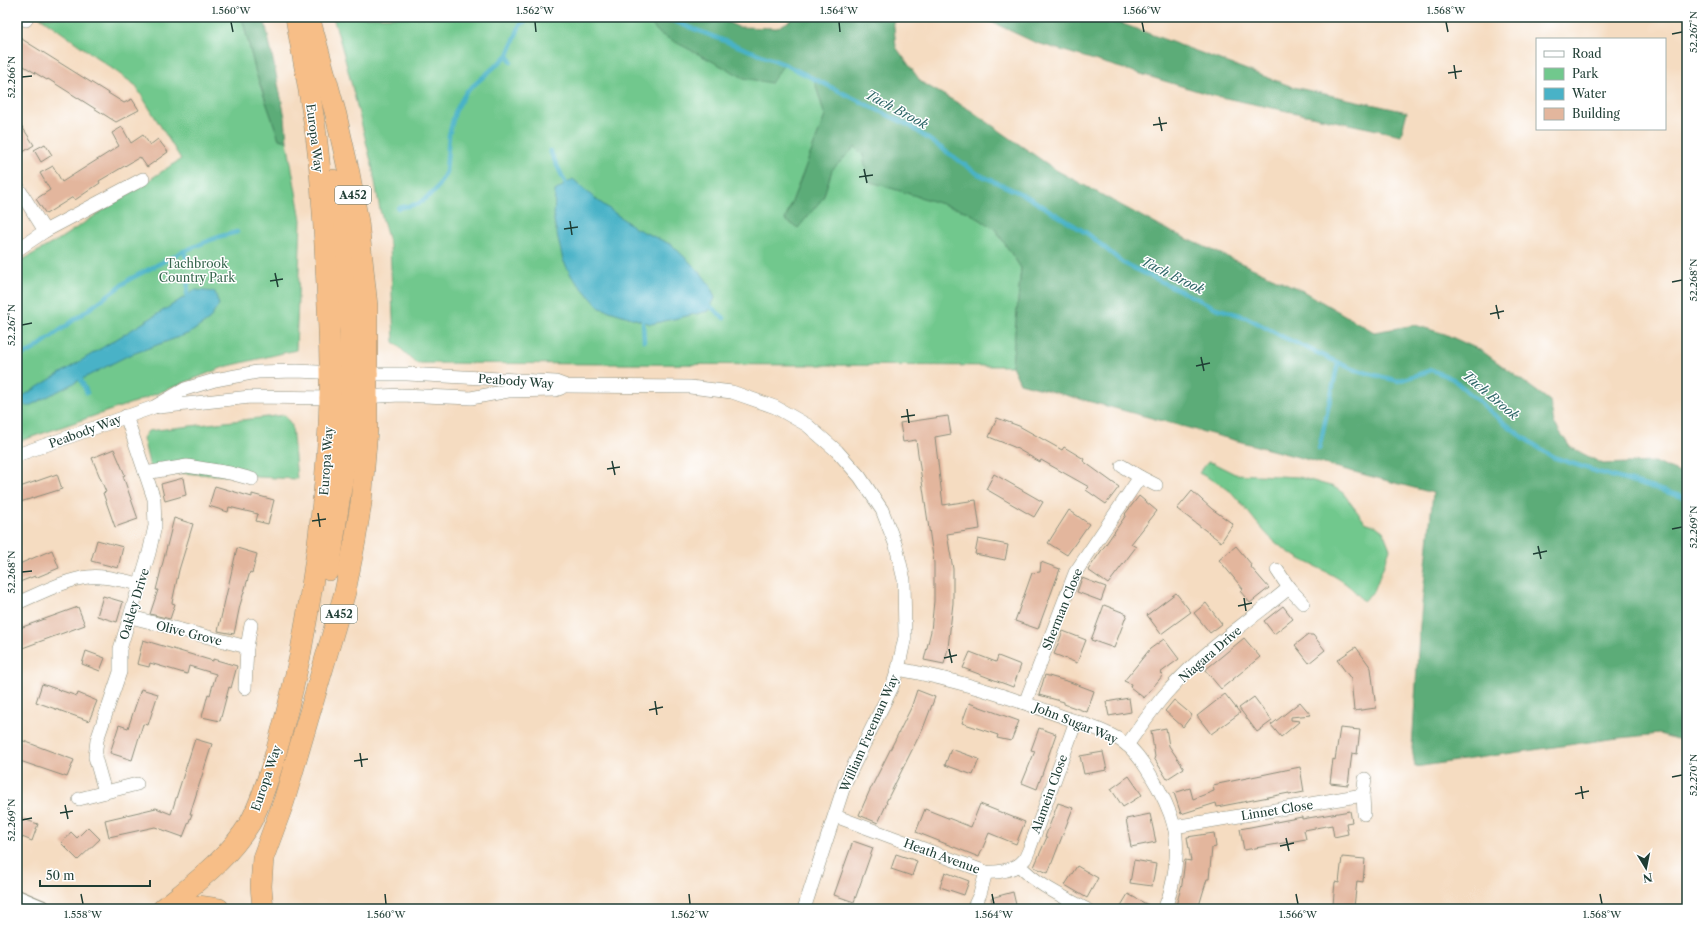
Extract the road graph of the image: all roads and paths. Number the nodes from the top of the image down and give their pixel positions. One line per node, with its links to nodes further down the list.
1 (296, 17): 7 (highway, Europa Way / A452)
2 (309, 17): 7 (highway, Europa Way / A452)
3 (144, 179): 5 (street)
4 (17, 186): 5 (street)
5 (46, 231): 6 (street)
6 (17, 250)
7 (349, 373): 8 (street, Peabody Way); 9 (highway); 10 (highway, Europa Way / A452); 11 (street, Peabody Way)
8 (567, 386): 9 (street, Peabody Way); 27 (street, William Freeman Way)
9 (360, 397): 10 (street, Peabody Way); 28 (highway); 48 (highway, Europa Way / A452)
10 (330, 398): 11 (street, Peabody Way); 28 (highway, Europa Way / A452)
11 (154, 407): 12 (street, Peabody Way)
12 (126, 416): 13 (street, Peabody Way); 15 (street, Oakley Drive)
13 (17, 455)
14 (1122, 466): 16 (street)
15 (145, 473): 17 (street); 20 (street, Oakley Drive)
16 (1140, 477): 18 (street); 30 (street, Sherman Close)
17 (252, 479)
18 (1156, 485)
19 (1277, 570): 21 (street)
20 (140, 584): 22 (street); 24 (street, Oakley Drive)
21 (1289, 588): 23 (street); 32 (street, Niagara Drive)
22 (17, 603)
23 (1303, 603)
24 (130, 617): 26 (street, Olive Grove); 35 (street, Oakley Drive)
25 (251, 625): 26 (street)
26 (247, 647): 29 (street)
27 (898, 669): 30 (street, John Sugar Way); 39 (street, William Freeman Way)
28 (294, 685): 45 (highway, Europa Way / A452)
29 (245, 688)
30 (1025, 703): 31 (street, John Sugar Way)
31 (1076, 721): 32 (street, John Sugar Way); 41 (street, Alamein Close)
32 (1127, 745): 40 (street, John Sugar Way)
33 (1365, 779): 36 (street)
34 (137, 784): 35 (street)
35 (105, 792): 37 (street)
36 (1363, 795): 38 (street); 40 (street, Linnet Close)
37 (79, 799)
38 (1364, 814)
39 (834, 816): 42 (street, Heath Avenue); 49 (street, William Freeman Way)
40 (1174, 827): 52 (street, John Sugar Way)
41 (1019, 865): 42 (street, Heath Avenue); 51 (street)
42 (986, 872): 50 (street)
43 (17, 898): 44 (street)
44 (43, 909)
45 (164, 909)
46 (175, 909): 47 (highway)
47 (219, 909)
48 (264, 909)
49 (804, 909)
50 (973, 909)
51 (1086, 909)
52 (1164, 909)

